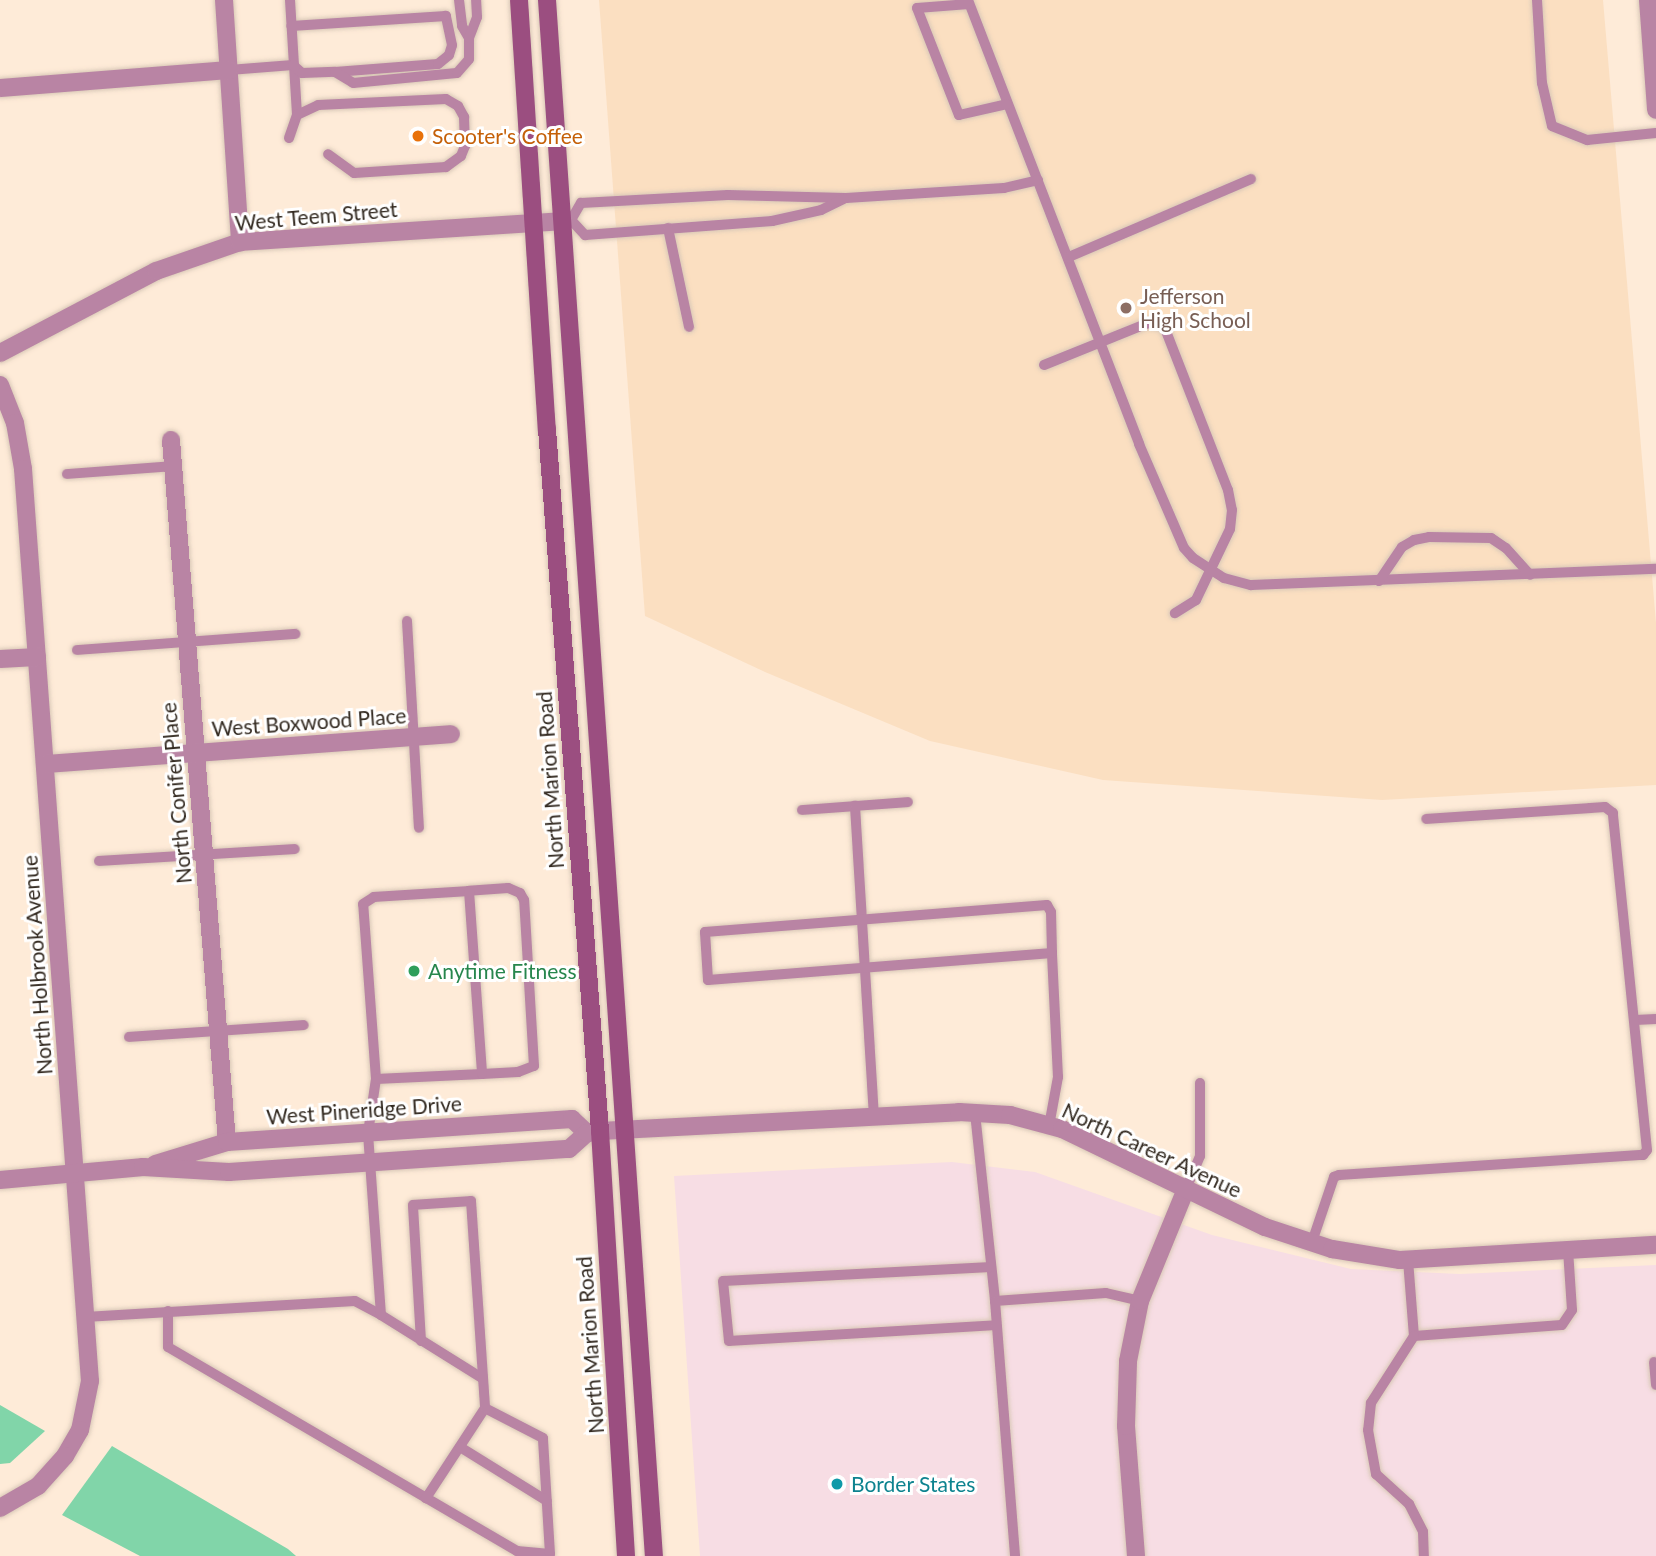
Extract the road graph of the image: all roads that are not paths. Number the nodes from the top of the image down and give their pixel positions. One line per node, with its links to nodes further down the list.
1 (224, 0): 13 (street)
2 (289, 0): 10 (lane)
3 (459, 0): 11 (lane)
4 (476, 0): 11 (lane)
5 (519, 0): 26 (main road, North Marion Road)
6 (547, 0): 25 (main road)
7 (1537, 0): 19 (lane)
8 (1648, 0): 17 (street)
9 (969, 2): 16 (lane); 16 (lane)
10 (291, 26): 12 (lane); 14 (lane)
11 (469, 38): 14 (lane)
12 (293, 65): 13 (lane); 14 (lane); 18 (lane)
13 (229, 70): 15 (street); 28 (street)
14 (335, 72)
15 (0, 88)
16 (1007, 104): 23 (lane)
17 (1656, 110)
18 (297, 116): 20 (lane); 21 (lane)
19 (1656, 132)
20 (289, 138)
21 (328, 154)
22 (1251, 179): 29 (lane)
23 (1038, 180): 24 (lane); 29 (lane)
24 (846, 198): 25 (lane); 27 (lane)
25 (567, 220): 26 (street, West Teem Street); 27 (lane); 76 (main road)
26 (534, 223): 28 (street, West Teem Street); 77 (main road, North Marion Road)
27 (668, 228): 30 (lane)
28 (240, 242): 32 (street, West Teem Street)
29 (1069, 257): 31 (lane)
30 (689, 327)
31 (1100, 342): 33 (lane); 39 (lane); 39 (lane)
32 (0, 354)
33 (1044, 365)
34 (0, 385): 47 (street, North Holbrook Avenue)
35 (171, 440): 36 (street, North Conifer Place)
36 (173, 466): 37 (lane); 45 (street, North Conifer Place)
37 (67, 474)
38 (1656, 569): 40 (lane)
39 (1210, 572): 41 (lane); 42 (lane)
40 (1530, 575): 41 (lane); 41 (lane)
41 (1379, 581)
42 (1175, 613)
43 (407, 621): 50 (lane)
44 (295, 634): 45 (lane)
45 (187, 642): 46 (lane); 51 (street, North Conifer Place)
46 (77, 650)
47 (37, 657): 48 (street); 52 (street, North Holbrook Avenue)
48 (0, 659)
49 (451, 734): 50 (street, West Boxwood Place)
50 (414, 737): 51 (street, West Boxwood Place); 57 (lane)
51 (196, 754): 52 (street, West Boxwood Place); 59 (street, North Conifer Place)
52 (45, 764): 82 (street, North Holbrook Avenue)
53 (908, 802): 54 (lane)
54 (855, 806): 55 (lane); 62 (lane)
55 (802, 810)
56 (1426, 819): 66 (lane)
57 (419, 828)
58 (295, 849): 59 (lane)
59 (204, 855): 60 (lane); 68 (street, North Conifer Place)
60 (99, 861)
61 (469, 891): 70 (lane); 70 (lane); 71 (lane)
62 (863, 919): 63 (lane); 64 (lane); 64 (lane)
63 (1052, 953): 64 (lane); 75 (lane)
64 (866, 968): 74 (lane)
65 (1656, 1019): 66 (lane)
66 (1636, 1020): 85 (lane)
67 (304, 1025): 68 (lane)
68 (218, 1033): 69 (lane); 79 (street, North Conifer Place)
69 (129, 1037)
70 (482, 1074): 71 (lane)
71 (376, 1079): 78 (lane)
72 (1200, 1083): 84 (lane)
73 (975, 1113): 74 (street, North Career Avenue); 75 (street, North Career Avenue); 89 (lane)
74 (874, 1117): 76 (street, North Career Avenue)
75 (1049, 1126): 84 (street, North Career Avenue)
76 (624, 1130): 77 (street, North Career Avenue); 107 (main road)
77 (593, 1132): 78 (street, West Pineridge Drive); 80 (street, West Pineridge Drive); 106 (main road, North Marion Road)
78 (368, 1133): 79 (street, West Pineridge Drive); 80 (lane)
79 (227, 1142): 81 (street, West Pineridge Drive)
80 (369, 1162): 81 (street, West Pineridge Drive); 93 (lane)
81 (143, 1167): 82 (street, West Pineridge Drive)
82 (75, 1173): 83 (street, West Pineridge Drive); 94 (street, North Holbrook Avenue)
83 (0, 1180)
84 (1186, 1189): 85 (street, North Career Avenue); 91 (street)
85 (1311, 1242): 88 (street, North Career Avenue)
86 (1656, 1245): 87 (street, North Career Avenue)
87 (1568, 1250): 88 (street, North Career Avenue); 96 (lane)
88 (1408, 1260): 96 (lane)
89 (991, 1267): 90 (lane); 95 (lane)
90 (995, 1301): 91 (lane); 95 (lane)
91 (1140, 1301): 109 (street)
92 (168, 1311): 93 (lane); 94 (lane); 103 (lane)
93 (381, 1315): 97 (lane)
94 (85, 1317): 105 (street, North Holbrook Avenue)
95 (996, 1325): 108 (lane)
96 (1414, 1336): 110 (lane)
97 (421, 1341): 99 (lane); 99 (lane)
98 (1654, 1363): 100 (lane)
99 (482, 1378): 101 (lane)
100 (1656, 1385)
101 (485, 1408): 102 (lane); 104 (lane)
102 (460, 1447): 103 (lane); 104 (lane)
103 (426, 1498): 104 (lane)
104 (547, 1501)
105 (0, 1508)
106 (626, 1556)
107 (654, 1556)
108 (1015, 1556)
109 (1136, 1556)
110 (1424, 1556)

